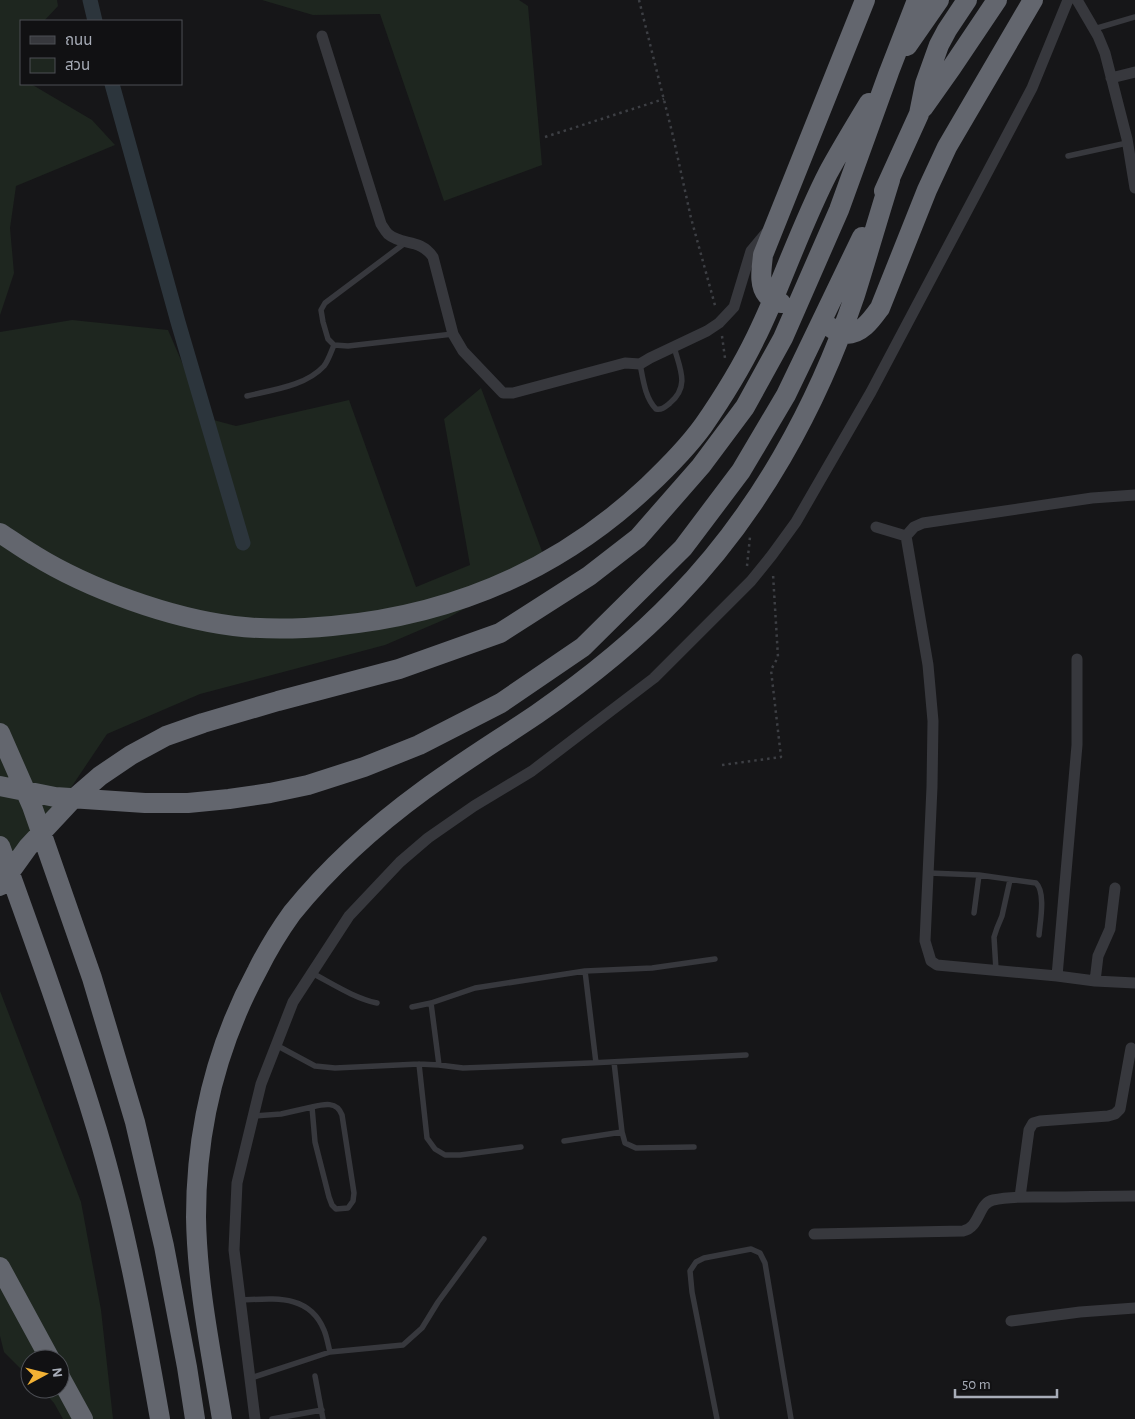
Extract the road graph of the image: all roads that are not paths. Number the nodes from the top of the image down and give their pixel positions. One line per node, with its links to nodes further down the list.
1 (865, 0): 20 (highway)
2 (917, 0): 12 (highway)
3 (939, 0): 12 (highway)
4 (967, 0): 15 (highway)
5 (997, 0): 15 (highway)
6 (1033, 0): 20 (highway)
7 (1068, 0): 45 (street)
8 (1077, 0): 10 (street)
9 (1135, 17): 10 (lane)
10 (1094, 29): 14 (street)
11 (322, 36): 21 (street)
12 (889, 72): 29 (highway); 38 (highway)
13 (1135, 72): 14 (street)
14 (1112, 78): 16 (street)
15 (919, 114): 18 (highway)
16 (1130, 140): 17 (lane); 19 (street)
17 (1068, 156)
18 (890, 180): 33 (highway); 83 (highway)
19 (1135, 188)
20 (775, 223): 24 (street)
21 (407, 242): 22 (street); 23 (lane)
22 (452, 334): 23 (lane); 25 (street)
23 (334, 345): 26 (lane)
24 (674, 347): 25 (street); 25 (lane)
25 (640, 364)
26 (247, 396)
27 (1135, 495): 30 (street)
28 (876, 527): 30 (street)
29 (0, 533)
30 (906, 536): 35 (street)
31 (1077, 659): 46 (street)
32 (0, 733): 82 (highway)
33 (0, 786)
34 (0, 846): 81 (highway)
35 (929, 873): 36 (lane); 43 (street)
36 (979, 876): 37 (lane); 40 (lane)
37 (1010, 880): 41 (lane); 43 (lane)
38 (0, 886)
39 (1115, 888): 47 (street)
40 (974, 912)
41 (1039, 936)
42 (715, 959): 44 (lane)
43 (996, 970): 46 (street)
44 (585, 971): 49 (lane); 56 (lane)
45 (312, 973): 50 (lane); 52 (street)
46 (1057, 976): 47 (street)
47 (1095, 981): 48 (street)
48 (1135, 983)
49 (431, 1003): 51 (lane); 58 (lane)
50 (378, 1004)
51 (412, 1007)
52 (276, 1045): 57 (lane); 60 (street)
53 (1131, 1048): 66 (street)
54 (746, 1055): 55 (lane)
55 (614, 1062): 56 (lane); 61 (lane)
56 (596, 1063): 58 (lane)
57 (419, 1064): 58 (lane); 63 (lane)
58 (439, 1065)
59 (312, 1107): 59 (lane); 60 (lane)
60 (253, 1116): 70 (street)
61 (622, 1132): 62 (lane); 64 (lane)
62 (564, 1141)
63 (521, 1147)
64 (694, 1147)
65 (1135, 1196): 66 (street)
66 (1020, 1197): 67 (street)
67 (814, 1234)
68 (484, 1239): 74 (lane)
69 (0, 1267): 73 (highway)
70 (241, 1300): 74 (lane); 76 (street)
71 (1135, 1308): 72 (street)
72 (1011, 1321)
73 (45, 1349)
74 (330, 1352): 76 (lane)
75 (315, 1376): 78 (lane)
76 (251, 1378): 84 (street)
77 (70, 1395): 80 (highway)
78 (322, 1410): 79 (lane); 86 (lane)
79 (288, 1418): 85 (lane)
80 (83, 1419)
81 (160, 1419)
82 (195, 1419)
83 (222, 1419)
84 (255, 1419)
85 (272, 1419)
86 (323, 1419)
87 (717, 1419): 88 (lane)
88 (791, 1419)

